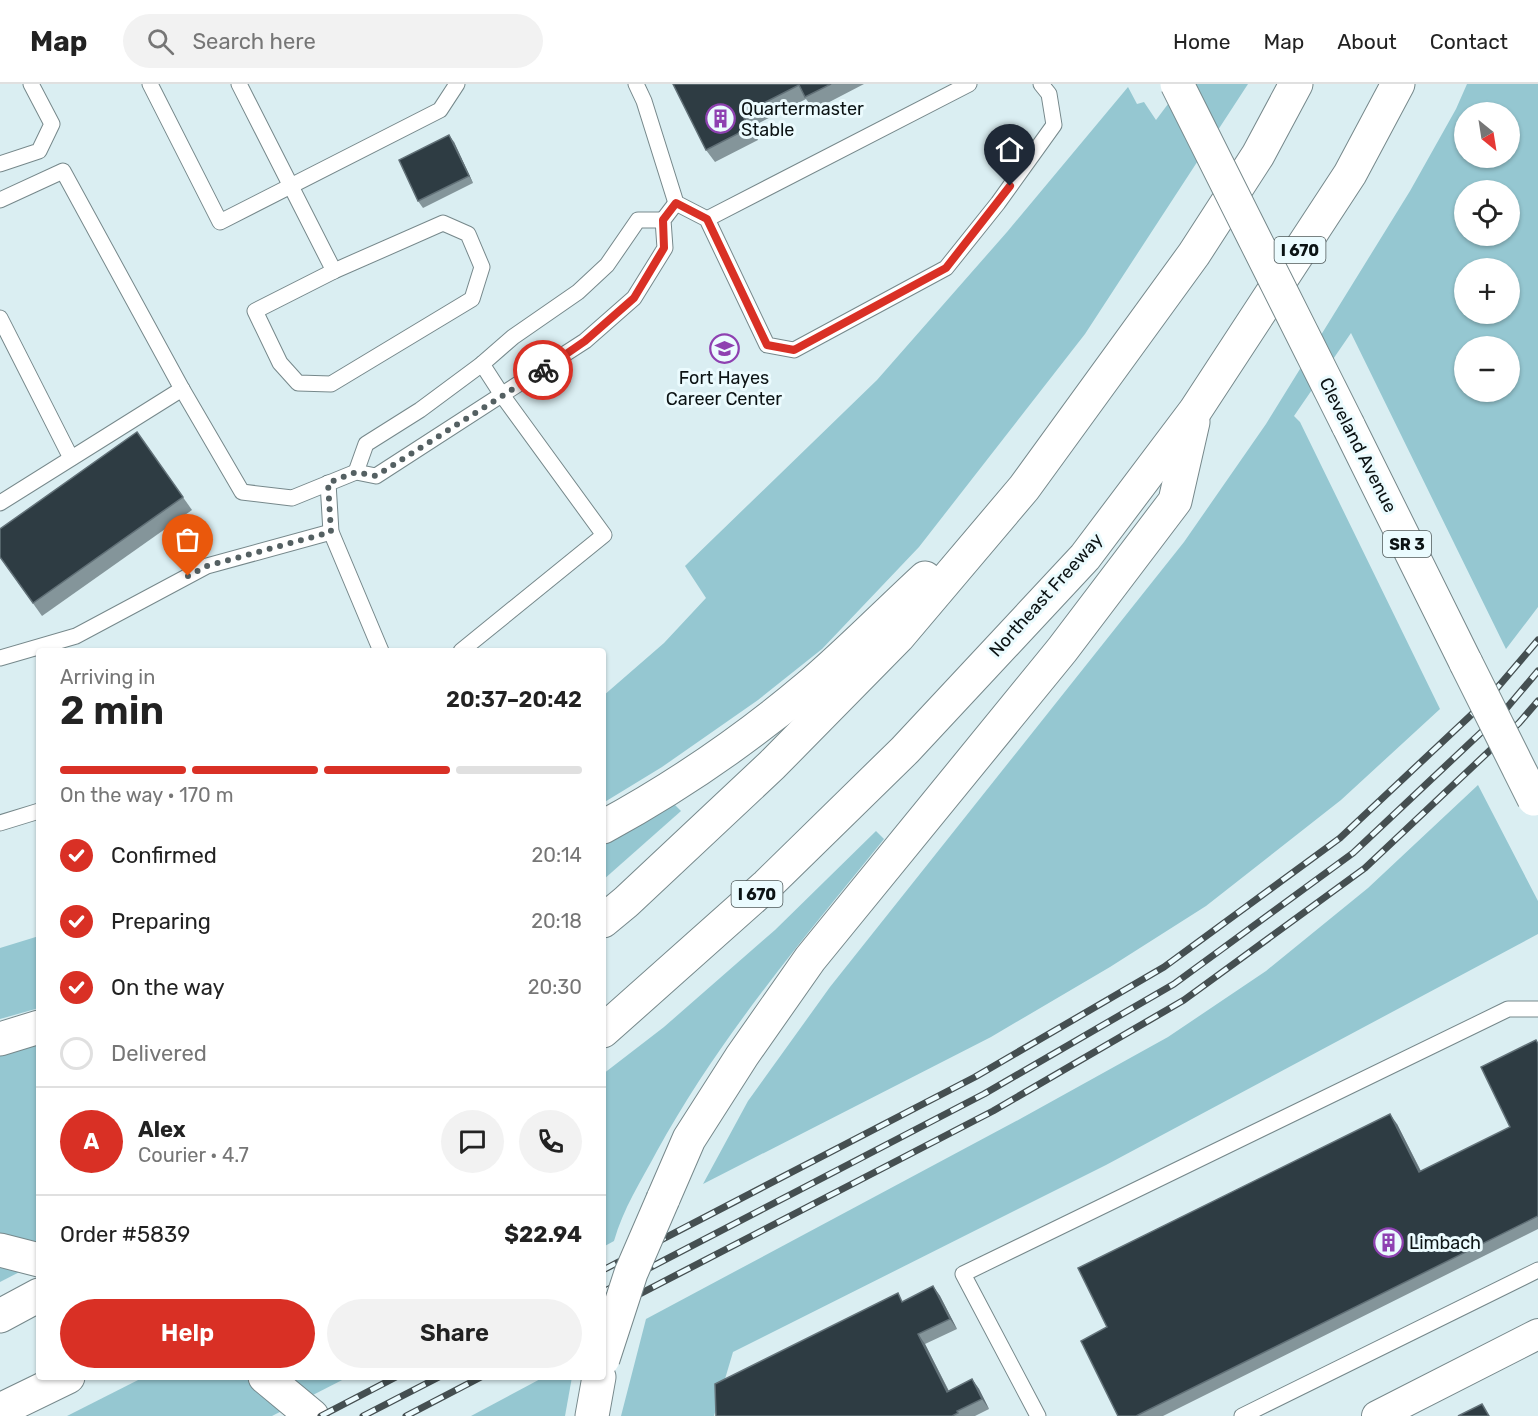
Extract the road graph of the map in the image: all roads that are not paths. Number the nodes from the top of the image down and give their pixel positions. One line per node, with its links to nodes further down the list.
1 (31, 84): 11 (lane)
2 (150, 84): 12 (lane)
3 (239, 84): 12 (lane)
4 (457, 84): 12 (lane)
5 (636, 84): 14 (lane)
6 (969, 84): 15 (lane)
7 (1041, 84): 15 (lane)
8 (1177, 84): 33 (main road, Cleveland Avenue / SR 3, bridge)
9 (1296, 84): 26 (main road)
10 (1398, 84): 22 (main road, Northeast Freeway / I 670)
11 (0, 164)
12 (291, 186): 17 (lane)
13 (0, 200): 20 (lane)
14 (676, 203): 15 (lane); 16 (lane)
15 (707, 219)
16 (663, 220): 19 (lane); 21 (lane)
17 (334, 271): 17 (lane)
18 (0, 318): 23 (lane)
19 (482, 364): 21 (lane); 24 (lane)
20 (182, 389): 23 (lane); 25 (lane)
21 (502, 395): 24 (lane); 31 (lane)
22 (1195, 411): 40 (main road, Northeast Freeway / I 670); 48 (main road, bridge)
23 (71, 458): 27 (lane)
24 (356, 472): 25 (lane)
25 (328, 483): 28 (lane)
26 (1024, 488): 36 (main road); 37 (main road)
27 (0, 503)
28 (331, 532): 30 (lane); 32 (lane)
29 (0, 641): 32 (lane)
30 (380, 648)
31 (465, 648)
32 (3, 657)
33 (1536, 803)
34 (36, 812): 35 (lane)
35 (0, 823)
36 (606, 825)
37 (606, 919)
38 (1538, 1009): 55 (lane)
39 (36, 1028): 41 (main road)
40 (606, 1028)
41 (0, 1039)
42 (0, 1250): 43 (main road)
43 (36, 1259)
44 (1538, 1270): 56 (lane)
45 (36, 1297): 46 (main road)
46 (0, 1316)
47 (1538, 1334): 57 (street)
48 (606, 1350)
49 (62, 1380): 52 (main road)
50 (269, 1380): 53 (main road)
51 (598, 1380): 54 (main road)
52 (0, 1410)
53 (312, 1416)
54 (592, 1416)
55 (1038, 1416)
56 (1242, 1416)
57 (1377, 1416)

